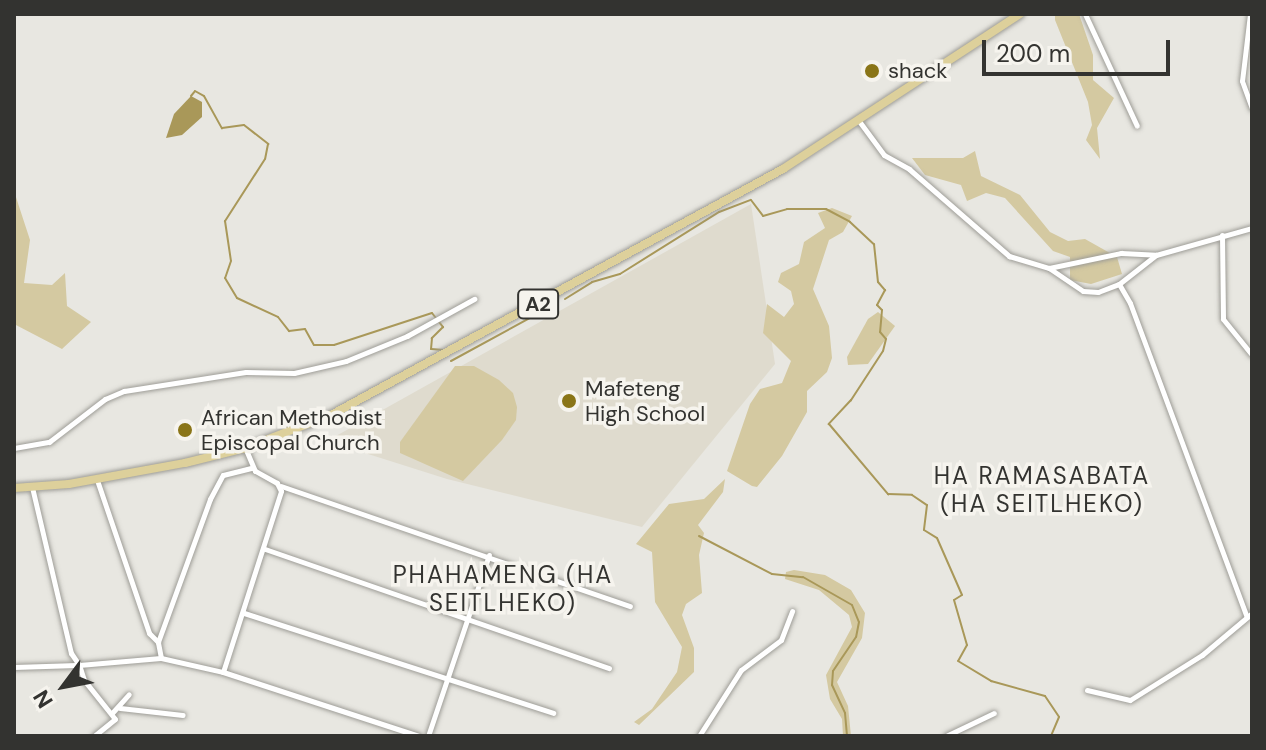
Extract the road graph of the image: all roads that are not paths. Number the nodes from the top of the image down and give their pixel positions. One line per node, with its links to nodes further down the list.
1 (1007, 14): 5 (street)
2 (1020, 14): 5 (main road, A2)
3 (1085, 14): 8 (street)
4 (1250, 14): 6 (street)
5 (1006, 25): 7 (main road, A2)
6 (1252, 108)
7 (859, 121): 12 (street); 18 (main road, A2)
8 (1137, 126)
9 (1252, 228): 10 (street)
10 (1222, 235): 11 (street); 15 (street)
11 (1156, 255): 12 (street); 13 (street)
12 (1049, 268): 13 (street)
13 (1119, 284): 29 (street)
14 (474, 299): 17 (street)
15 (1249, 345): 16 (street)
16 (1252, 355)
17 (14, 448)
18 (245, 448): 19 (street); 20 (main road, A2)
19 (252, 468): 21 (street); 31 (street)
20 (97, 480): 22 (main road, A2); 31 (street)
21 (281, 486): 24 (street); 25 (street)
22 (32, 487): 23 (main road, A2); 33 (street)
23 (14, 488)
24 (265, 549): 28 (street); 30 (street)
25 (489, 555): 26 (street); 30 (street)
26 (630, 606)
27 (792, 611): 48 (street)
28 (244, 613): 36 (street); 37 (street)
29 (1249, 615): 38 (street)
30 (468, 618): 35 (street); 37 (street)
31 (158, 642): 32 (street)
32 (161, 658): 33 (street); 36 (street)
33 (79, 665): 34 (street); 41 (street)
34 (14, 667)
35 (609, 668)
36 (223, 672): 46 (street)
37 (447, 680): 42 (street); 47 (street)
38 (1087, 690)
39 (129, 694): 40 (street)
40 (120, 708): 41 (street); 44 (street)
41 (112, 713): 45 (street)
42 (553, 713)
43 (994, 713): 49 (street)
44 (183, 715)
45 (94, 736)
46 (419, 736)
47 (428, 736)
48 (699, 736)
49 (946, 736)

